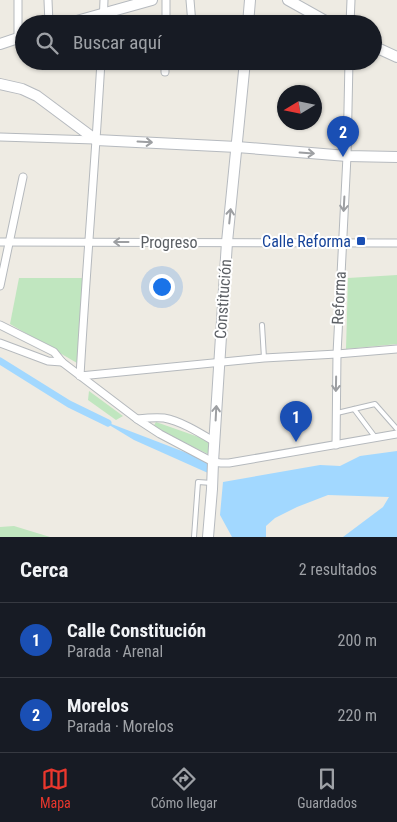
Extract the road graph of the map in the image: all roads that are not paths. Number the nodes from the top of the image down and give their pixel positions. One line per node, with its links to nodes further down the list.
1 (18, 0): 12 (street)
2 (48, 0): 13 (street)
3 (104, 0): 11 (street)
4 (152, 0): 11 (street)
5 (166, 0): 15 (street)
6 (190, 0): 16 (street)
7 (250, 0): 17 (street)
8 (288, 0): 10 (street)
9 (351, 0): 19 (street)
10 (301, 4): 18 (street)
11 (103, 13): 14 (street)
12 (19, 15)
13 (49, 15)
14 (96, 15)
15 (166, 15)
16 (191, 15)
17 (249, 15)
18 (318, 15)
19 (350, 15)
20 (15, 39): 21 (street)
21 (0, 44)
22 (382, 50): 23 (street)
23 (397, 57)
24 (100, 70): 29 (street)
25 (244, 70): 30 (street, Constitución)
26 (349, 70): 31 (street, Reforma)
27 (0, 84): 29 (street)
28 (0, 138): 29 (street)
29 (96, 140): 30 (street, one-way to 30); 36 (street)
30 (237, 148): 31 (street, one-way to 31); 37 (street, Constitución, one-way to 30)
31 (347, 156): 32 (street); 38 (street, Reforma, one-way to 38)
32 (397, 157)
33 (23, 177): 35 (street)
34 (0, 242): 35 (street, Progreso)
35 (10, 242): 36 (street, Progreso); 40 (street)
36 (88, 242): 37 (street, Progreso, one-way to 36); 49 (street)
37 (227, 242): 38 (street, Progreso); 48 (street, Constitución)
38 (342, 243): 39 (street, Progreso); 45 (street, Reforma)
39 (397, 243)
40 (0, 286)
41 (0, 325): 47 (street)
42 (262, 325): 46 (lane)
43 (0, 343): 47 (street)
44 (397, 349): 45 (street)
45 (337, 354): 46 (street); 51 (street, Reforma, one-way to 51)
46 (264, 358): 48 (street)
47 (62, 362): 49 (street)
48 (219, 362): 49 (street); 56 (street, Constitución, one-way to 48)
49 (80, 376): 52 (street)
50 (354, 409): 51 (lane); 53 (lane); 55 (lane)
51 (336, 413): 57 (street, Reforma)
52 (136, 419): 56 (street); 58 (street)
53 (397, 429)
54 (397, 434): 55 (street)
55 (375, 437): 57 (street)
56 (215, 442): 58 (street, Constitución)
57 (336, 445): 58 (street)
58 (213, 462): 59 (street, Constitución)
59 (212, 483): 60 (lane); 61 (street, Constitución)
60 (194, 537)
61 (208, 537)

